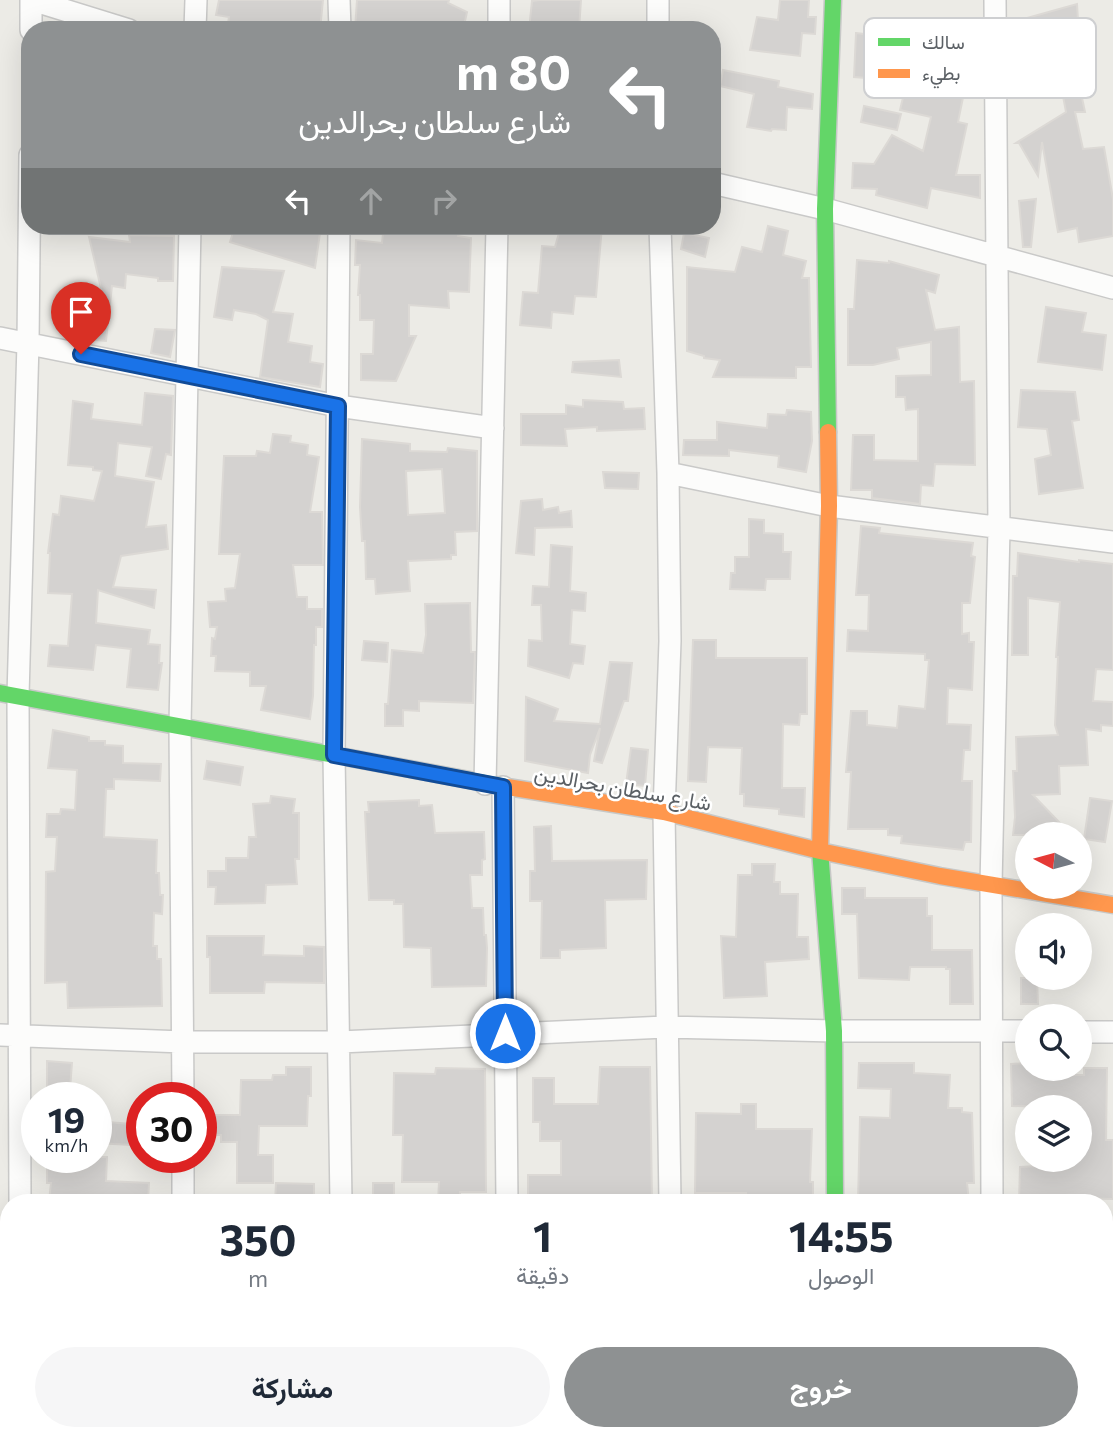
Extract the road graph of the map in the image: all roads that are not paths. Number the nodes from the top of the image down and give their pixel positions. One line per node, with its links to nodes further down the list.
1 (32, 0): 9 (street); 10 (street)
2 (196, 0): 11 (street)
3 (339, 0): 12 (street)
4 (499, 0): 13 (street)
5 (658, 0): 14 (street)
6 (833, 0): 17 (street)
7 (995, 0): 8 (street)
8 (995, 18)
9 (31, 21)
10 (101, 21)
11 (195, 21)
12 (340, 21)
13 (499, 21)
14 (659, 21)
15 (996, 98): 23 (street)
16 (721, 185): 17 (street)
17 (825, 209): 23 (street); 31 (street)
18 (29, 235): 26 (street)
19 (190, 235): 27 (street)
20 (339, 235): 28 (street)
21 (497, 235): 29 (street)
22 (660, 235): 30 (street)
23 (998, 256): 24 (street); 32 (street)
24 (1113, 288)
25 (0, 338): 26 (street)
26 (28, 343): 27 (street); 34 (street)
27 (187, 377): 28 (street); 35 (street)
28 (338, 406): 29 (street); 36 (street)
29 (493, 428): 37 (street)
30 (668, 473): 31 (street); 38 (street)
31 (829, 506): 32 (street); 39 (street)
32 (999, 528): 33 (street); 40 (street)
33 (1113, 542)
34 (9, 695): 35 (street, شارع سلطان بحرالدين); 49 (street)
35 (180, 726): 36 (street, شارع سلطان بحرالدين); 50 (street)
36 (334, 755): 37 (street, شارع سلطان بحرالدين); 51 (street)
37 (494, 785): 38 (street, شارع سلطان بحرالدين); 48 (street)
38 (664, 812): 39 (street, شارع سلطان بحرالدين); 42 (street)
39 (820, 851): 40 (street, شارع سلطان بحرالدين); 43 (street)
40 (991, 885): 41 (street, شارع سلطان بحرالدين); 44 (street)
41 (1113, 905)
42 (665, 1027): 43 (street); 48 (street); 58 (street)
43 (834, 1031): 44 (street); 59 (street)
44 (992, 1031): 45 (street); 60 (street)
45 (1015, 1031)
46 (1092, 1032): 47 (street)
47 (1113, 1032)
48 (505, 1033): 51 (street); 57 (street)
49 (10, 1035): 50 (street); 54 (street)
50 (183, 1042): 51 (street); 52 (street)
51 (340, 1042): 56 (street)
52 (183, 1082)
53 (183, 1173): 55 (street)
54 (20, 1194)
55 (183, 1194)
56 (341, 1194)
57 (507, 1194)
58 (670, 1194)
59 (835, 1194)
60 (992, 1194)

